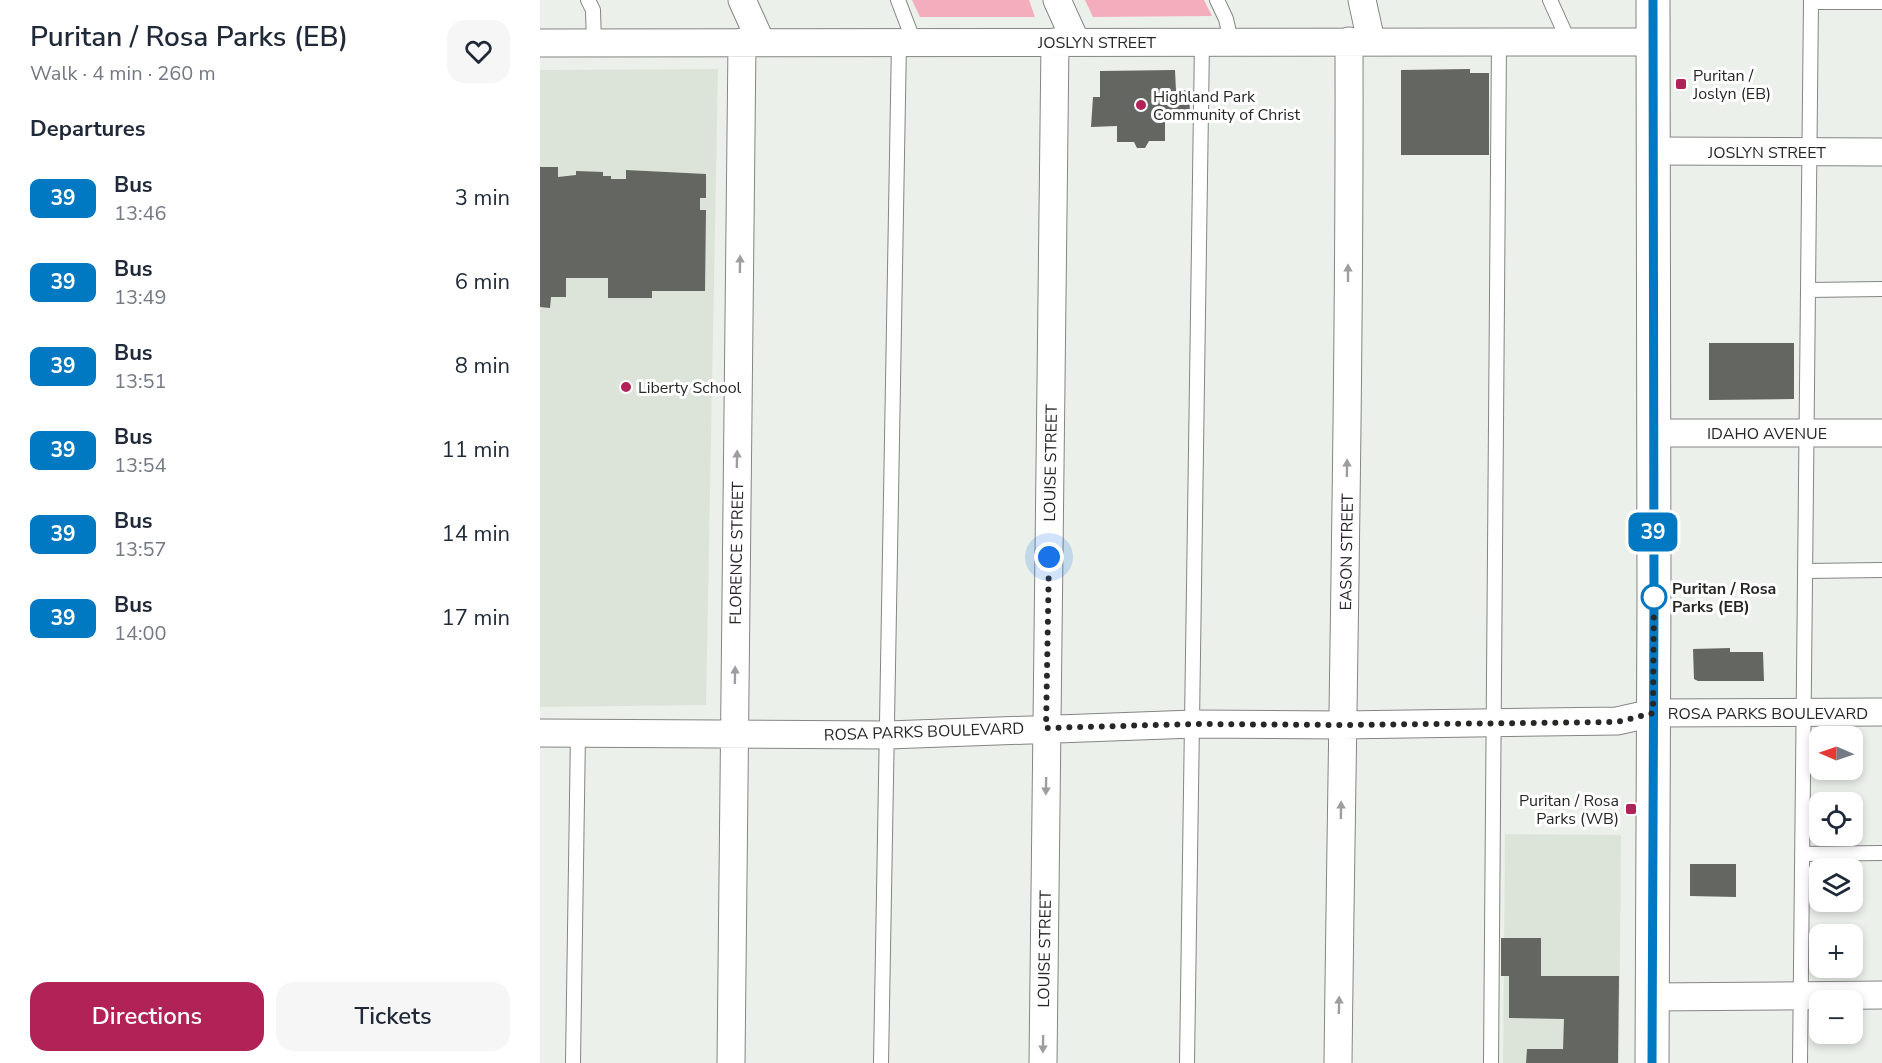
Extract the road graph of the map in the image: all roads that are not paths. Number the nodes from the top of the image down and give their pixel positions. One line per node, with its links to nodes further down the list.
1 (588, 0): 21 (lane)
2 (742, 0): 15 (street, FLORENCE STREET)
3 (898, 0): 16 (lane)
4 (1057, 0): 17 (street, LOUISE STREET)
5 (1217, 0): 12 (lane)
6 (1362, 0): 13 (street, EASON STREET)
7 (1550, 0): 18 (lane)
8 (1653, 0): 19 (street)
9 (1811, 1): 10 (lane); 24 (lane)
10 (1882, 2)
11 (1202, 41): 12 (street, JOSLYN STREET); 17 (street, JOSLYN STREET); 36 (lane)
12 (1231, 41): 13 (street, JOSLYN STREET)
13 (1360, 41): 14 (street, JOSLYN STREET); 37 (street, EASON STREET, one-way to 13)
14 (1498, 41): 18 (street, JOSLYN STREET); 35 (lane)
15 (752, 42): 16 (street, JOSLYN STREET); 21 (street, JOSLYN STREET); 41 (street, FLORENCE STREET, one-way to 15)
16 (907, 42): 17 (street, JOSLYN STREET); 42 (lane)
17 (1065, 42): 38 (street, LOUISE STREET)
18 (1569, 42): 19 (street, JOSLYN STREET)
19 (1653, 42): 22 (street)
20 (540, 43): 21 (street, JOSLYN STREET)
21 (594, 44)
22 (1653, 151): 24 (street, JOSLYN STREET); 27 (street)
23 (1882, 152): 24 (street, JOSLYN STREET)
24 (1809, 153): 26 (lane)
25 (1882, 289): 26 (lane)
26 (1808, 290): 28 (lane)
27 (1653, 433): 28 (street, IDAHO AVENUE); 34 (street)
28 (1806, 433): 29 (street, IDAHO AVENUE); 31 (lane)
29 (1882, 433)
30 (1882, 570): 31 (lane)
31 (1805, 571): 32 (lane)
32 (1803, 712): 33 (street, ROSA PARKS BOULEVARD); 34 (street, ROSA PARKS BOULEVARD); 44 (lane)
33 (1882, 712)
34 (1653, 713): 35 (street, ROSA PARKS BOULEVARD); 47 (street)
35 (1493, 722): 37 (street, ROSA PARKS BOULEVARD); 54 (lane)
36 (1194, 724): 37 (street, ROSA PARKS BOULEVARD); 38 (street, ROSA PARKS BOULEVARD); 52 (lane)
37 (1342, 725): 53 (street, EASON STREET, one-way to 37)
38 (1046, 728): 42 (street, ROSA PARKS BOULEVARD); 51 (street, LOUISE STREET, one-way to 51)
39 (540, 733): 40 (street, ROSA PARKS BOULEVARD)
40 (578, 733): 41 (street, ROSA PARKS BOULEVARD); 48 (lane)
41 (734, 734): 42 (street, ROSA PARKS BOULEVARD); 49 (street, FLORENCE STREET)
42 (888, 735): 50 (lane)
43 (1882, 853): 44 (lane)
44 (1802, 854): 46 (lane)
45 (1882, 995): 46 (street)
46 (1800, 996): 47 (street); 56 (lane)
47 (1652, 997): 55 (street)
48 (573, 1063)
49 (731, 1063)
50 (881, 1063)
51 (1042, 1063)
52 (1187, 1063)
53 (1338, 1063)
54 (1491, 1063)
55 (1652, 1063)
56 (1800, 1063)

